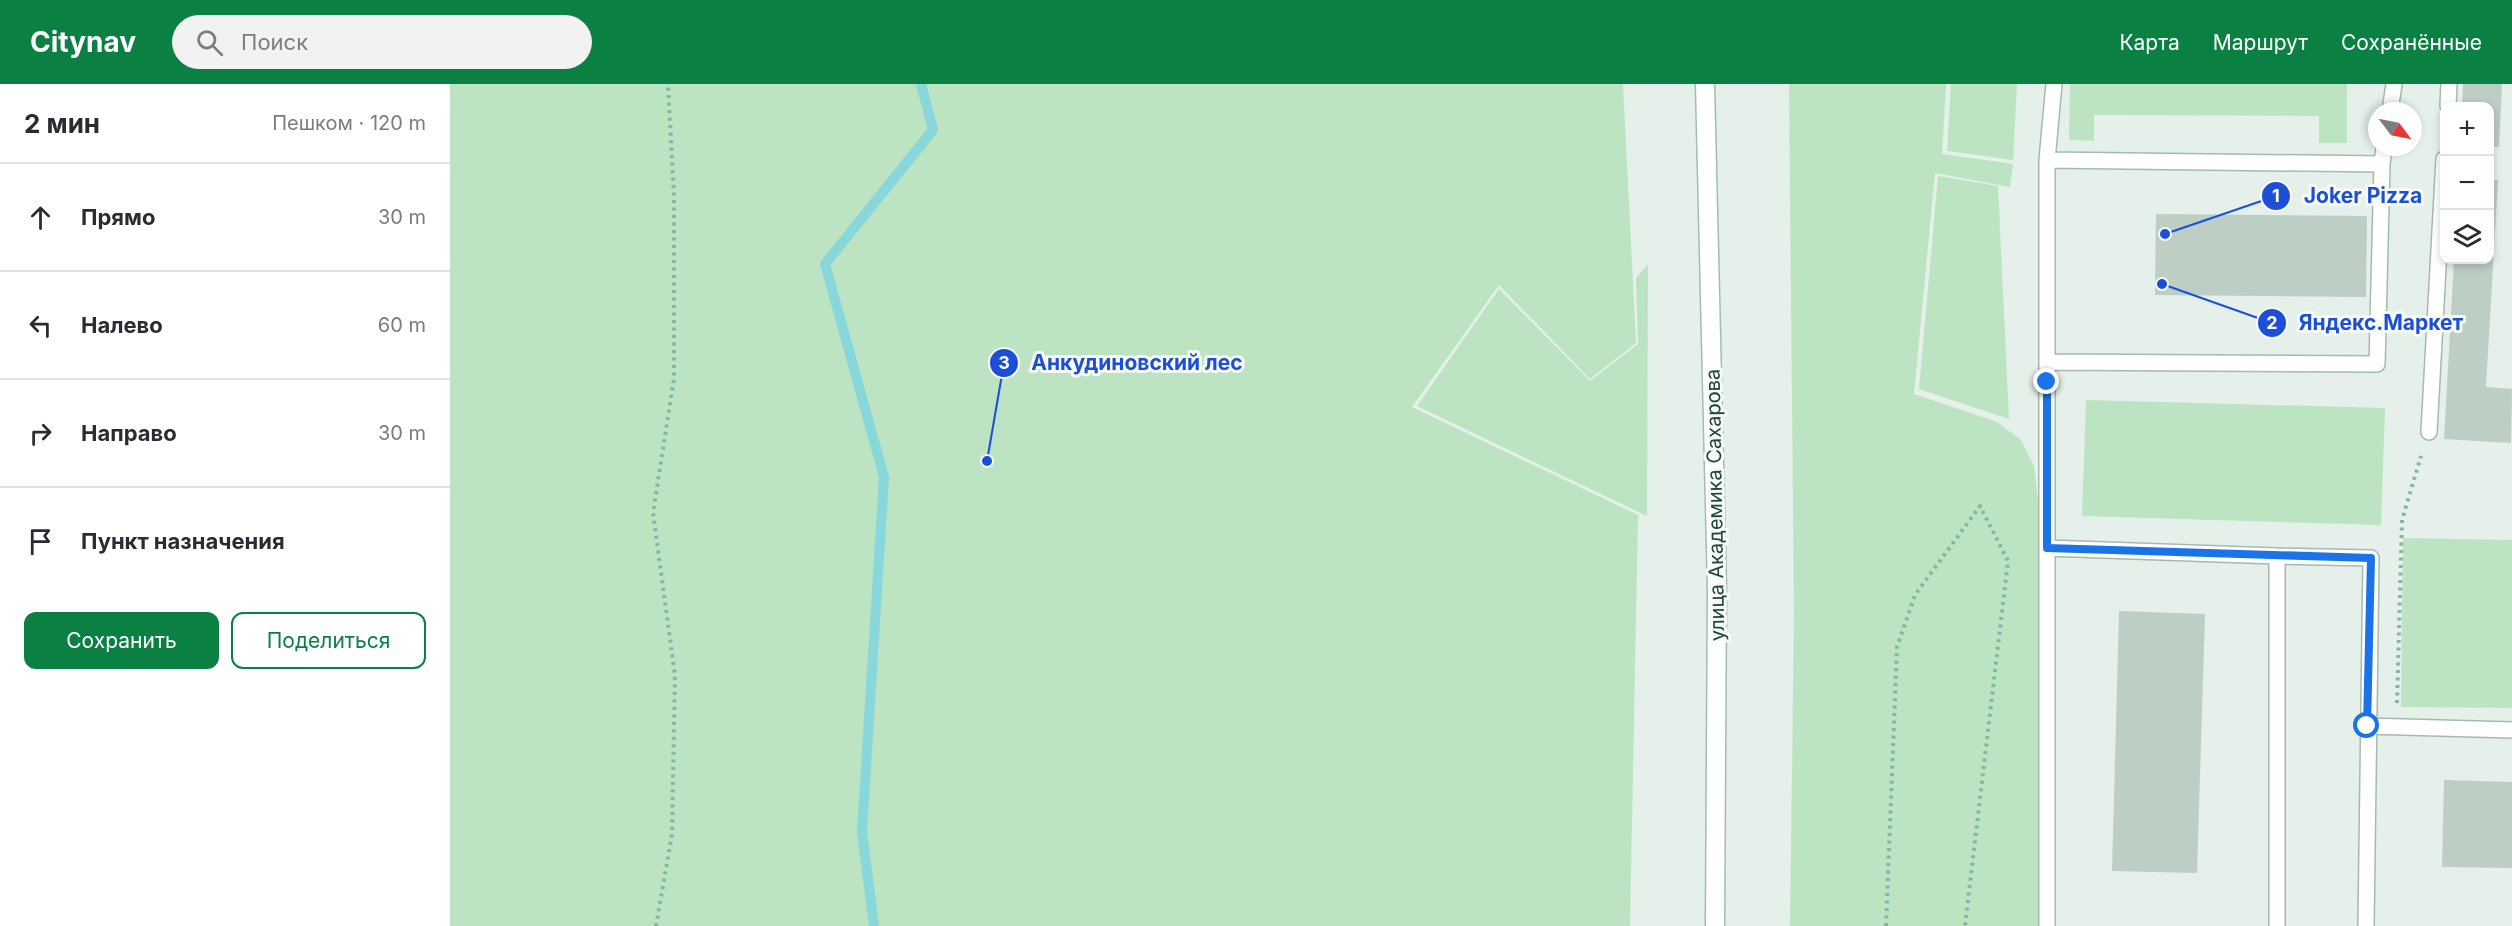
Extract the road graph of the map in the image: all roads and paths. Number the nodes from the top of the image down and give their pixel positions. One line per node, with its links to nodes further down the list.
1 (668, 84): 19 (path)
2 (1705, 84): 20 (main road, улица Академика Сахарова)
3 (2055, 84): 9 (lane)
4 (2394, 84): 6 (lane)
5 (2449, 84): 7 (lane)
6 (2391, 102)
7 (2448, 102)
8 (2383, 156): 10 (lane)
9 (2047, 160): 10 (lane); 12 (lane)
10 (2382, 164): 12 (lane)
11 (2442, 210): 13 (lane)
12 (2047, 362): 14 (lane)
13 (2429, 432): 17 (path)
14 (2047, 548): 15 (lane); 23 (lane)
15 (2277, 556): 16 (lane); 24 (lane)
16 (2367, 726): 17 (lane); 25 (lane)
17 (2396, 727): 18 (lane)
18 (2512, 730)
19 (656, 926)
20 (1715, 926)
21 (1887, 926): 22 (path)
22 (1965, 926)
23 (2047, 926)
24 (2277, 926)
25 (2366, 926)

